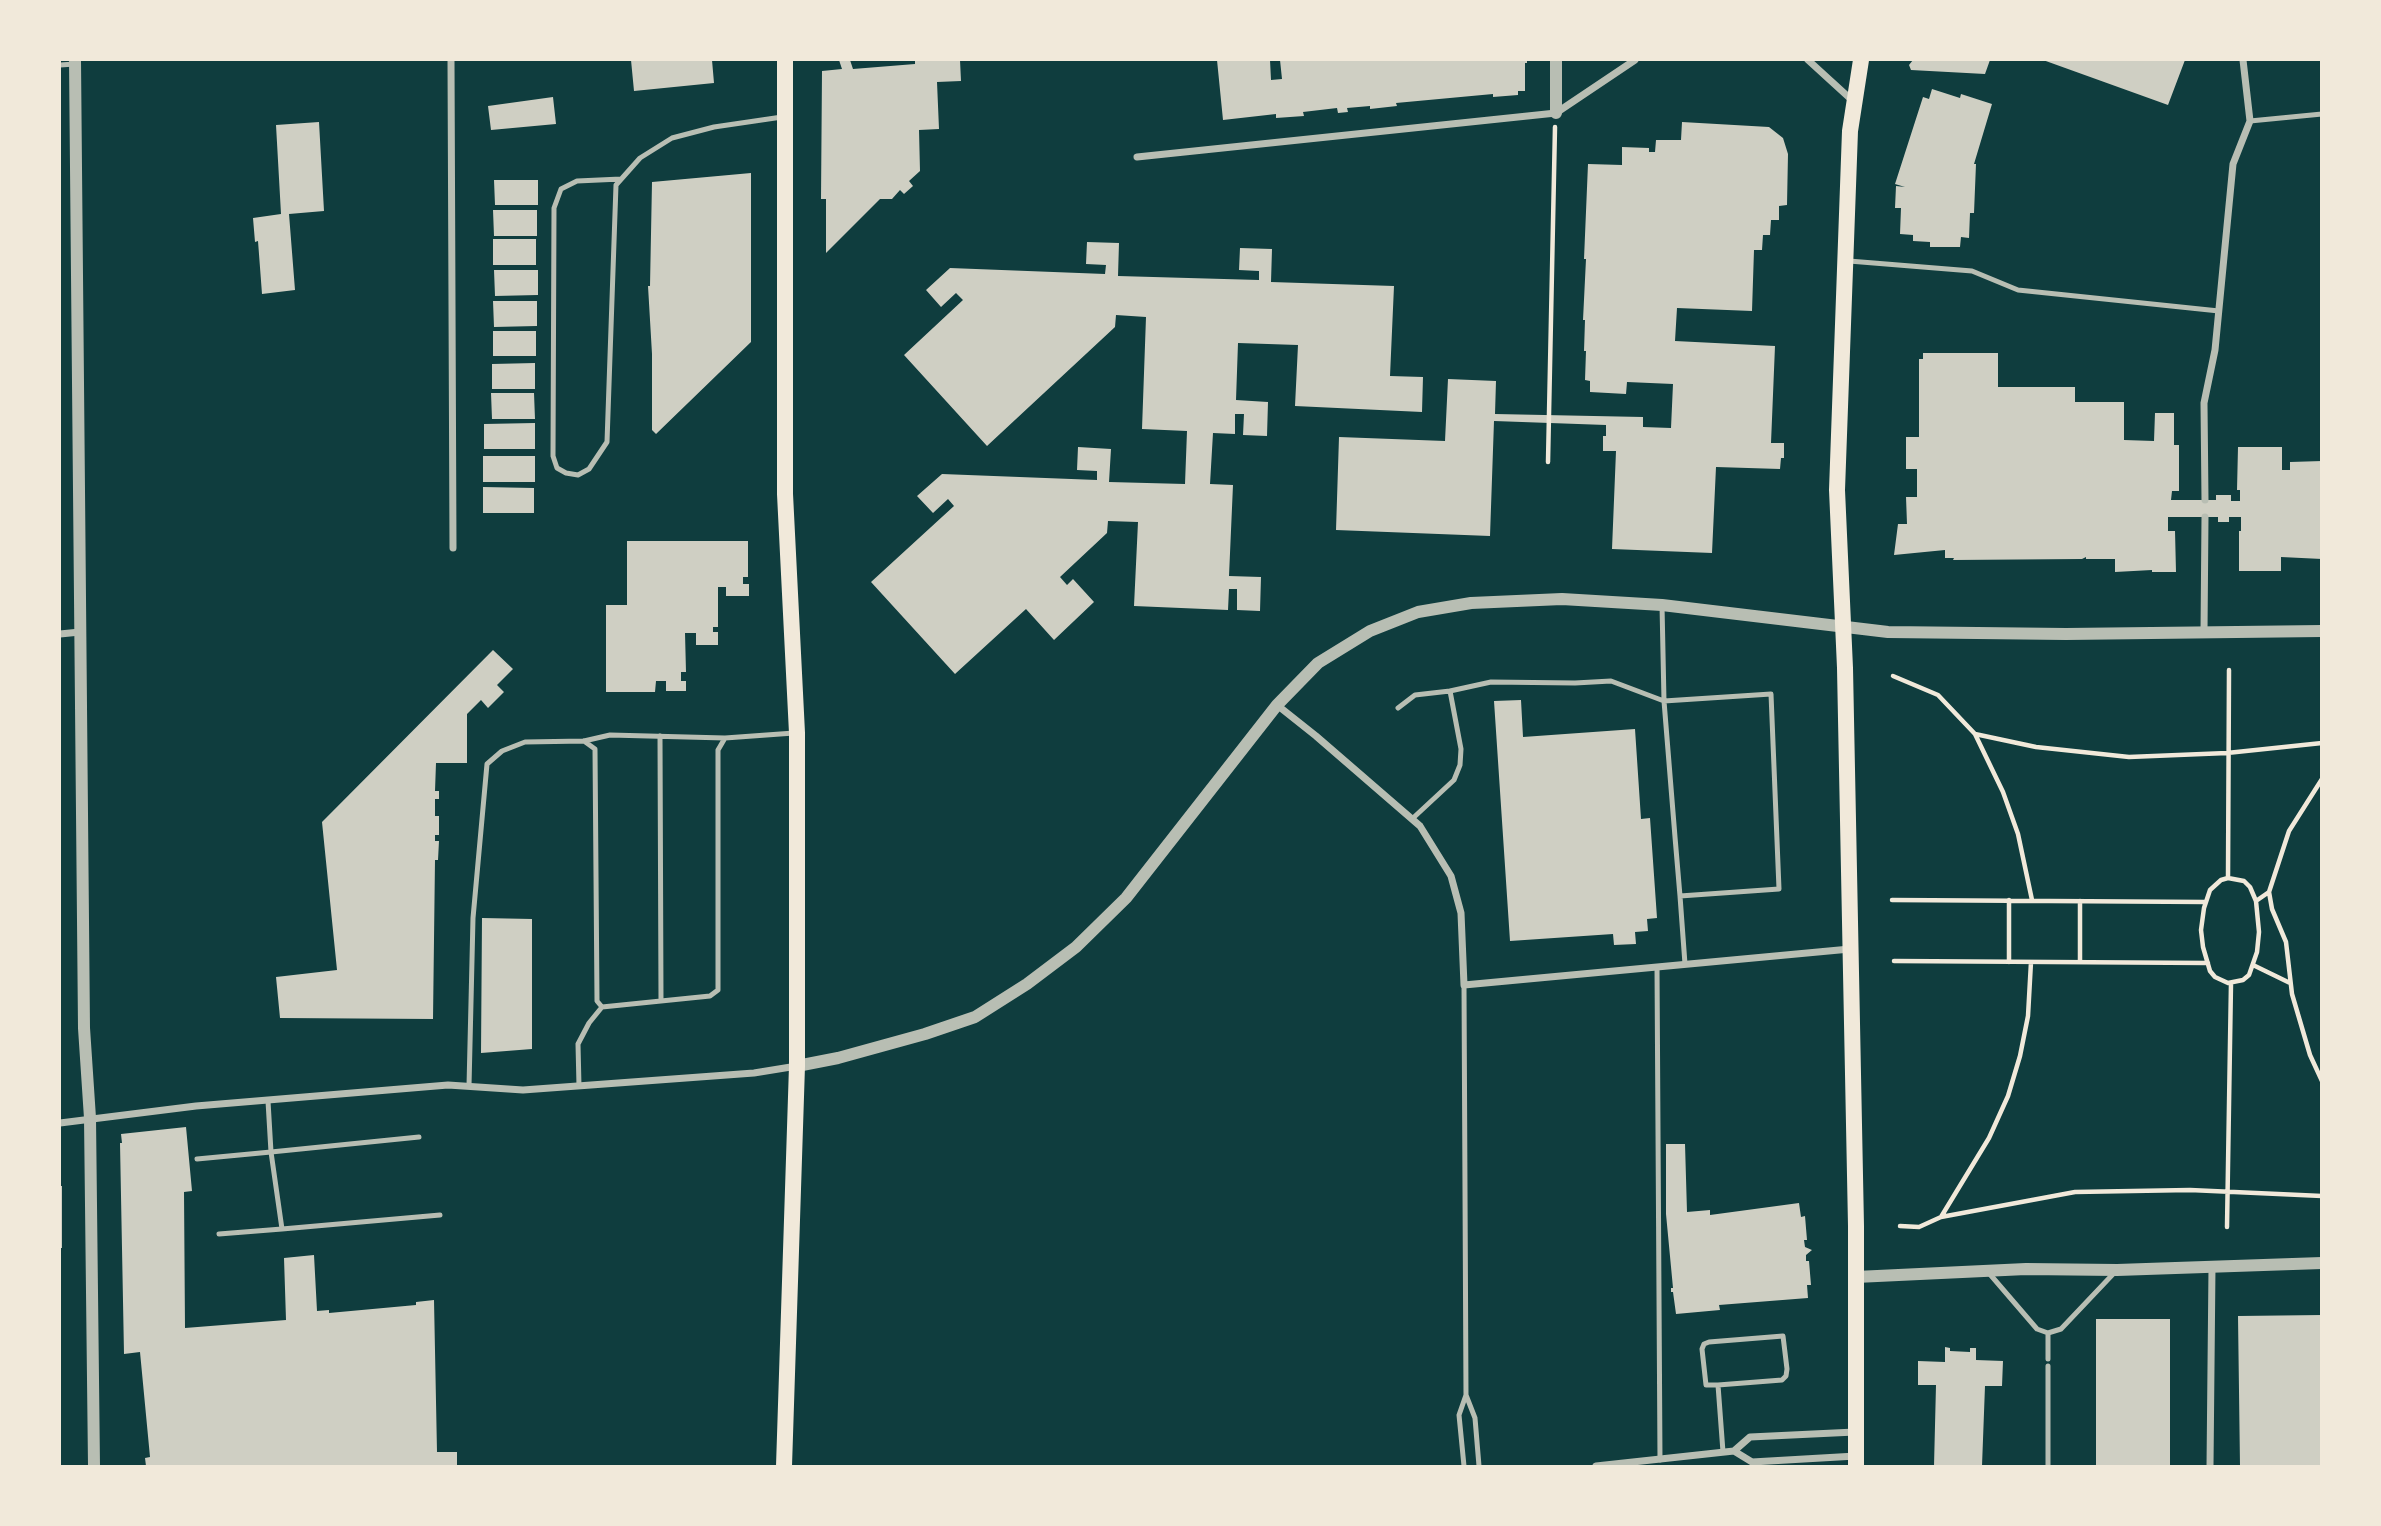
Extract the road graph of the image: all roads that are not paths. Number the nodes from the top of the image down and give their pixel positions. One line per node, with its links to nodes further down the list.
1 (451, 60): 21 (street)
2 (785, 60): 13 (main road)
3 (1556, 60): 11 (street)
4 (1635, 60): 11 (street)
5 (1808, 60): 10 (street)
6 (2243, 60): 14 (street)
7 (75, 62): 9 (lane); 25 (street)
8 (1862, 63): 10 (main road)
9 (60, 65)
10 (1854, 102): 17 (main road)
11 (1556, 113): 15 (street)
12 (2322, 114): 14 (lane)
13 (785, 117): 16 (lane); 32 (main road)
14 (2250, 121): 18 (street)
15 (1137, 157)
16 (621, 179): 16 (lane)
17 (1846, 261): 18 (lane); 23 (main road)
18 (2219, 311): 19 (street)
19 (2205, 500)
20 (2205, 517): 26 (street)
21 (453, 548)
22 (1661, 605): 23 (street); 29 (lane); 30 (street)
23 (1843, 627): 26 (street); 38 (main road)
24 (2322, 631): 26 (street)
25 (80, 632): 27 (street); 48 (street)
26 (2204, 632)
27 (60, 634)
28 (1450, 691): 29 (lane); 31 (lane); 36 (lane)
29 (1664, 701): 37 (lane); 37 (lane)
30 (1277, 705): 36 (street); 44 (street)
31 (1398, 708)
32 (797, 733): 34 (lane); 44 (main road)
33 (660, 736): 34 (lane); 35 (lane); 42 (lane)
34 (725, 738): 42 (lane)
35 (584, 741): 43 (lane); 45 (lane)
36 (1412, 819): 41 (street)
37 (1680, 896): 39 (lane)
38 (1850, 950): 39 (street); 60 (main road)
39 (1685, 964): 40 (street)
40 (1657, 967): 41 (street); 69 (lane)
41 (1464, 985): 65 (lane)
42 (661, 1001): 43 (lane)
43 (602, 1007): 46 (lane)
44 (797, 1066): 46 (street); 72 (main road)
45 (469, 1086): 46 (street); 47 (street)
46 (579, 1086)
47 (268, 1101): 48 (street); 51 (lane)
48 (90, 1118): 49 (street); 71 (street)
49 (60, 1123)
50 (419, 1137): 51 (lane)
51 (271, 1152): 52 (lane); 54 (lane)
52 (197, 1159)
53 (440, 1215): 54 (lane)
54 (282, 1229): 55 (lane)
55 (219, 1234)
56 (2322, 1263): 57 (street)
57 (2212, 1267): 58 (street); 77 (street)
58 (2117, 1270): 59 (street); 61 (lane)
59 (1988, 1272): 60 (street); 61 (lane)
60 (1856, 1277): 66 (main road)
61 (2048, 1333): 62 (lane)
62 (2048, 1359)
63 (2048, 1366): 76 (lane)
64 (1718, 1385): 64 (lane); 68 (lane)
65 (1466, 1395): 73 (lane); 74 (lane)
66 (1856, 1432): 67 (street); 70 (main road)
67 (1734, 1451): 68 (street); 70 (street)
68 (1723, 1452): 69 (street)
69 (1660, 1460): 75 (street)
70 (1856, 1461)
71 (94, 1466)
72 (784, 1466)
73 (1464, 1466)
74 (1479, 1466)
75 (1596, 1466)
76 (2048, 1466)
77 (2210, 1466)

